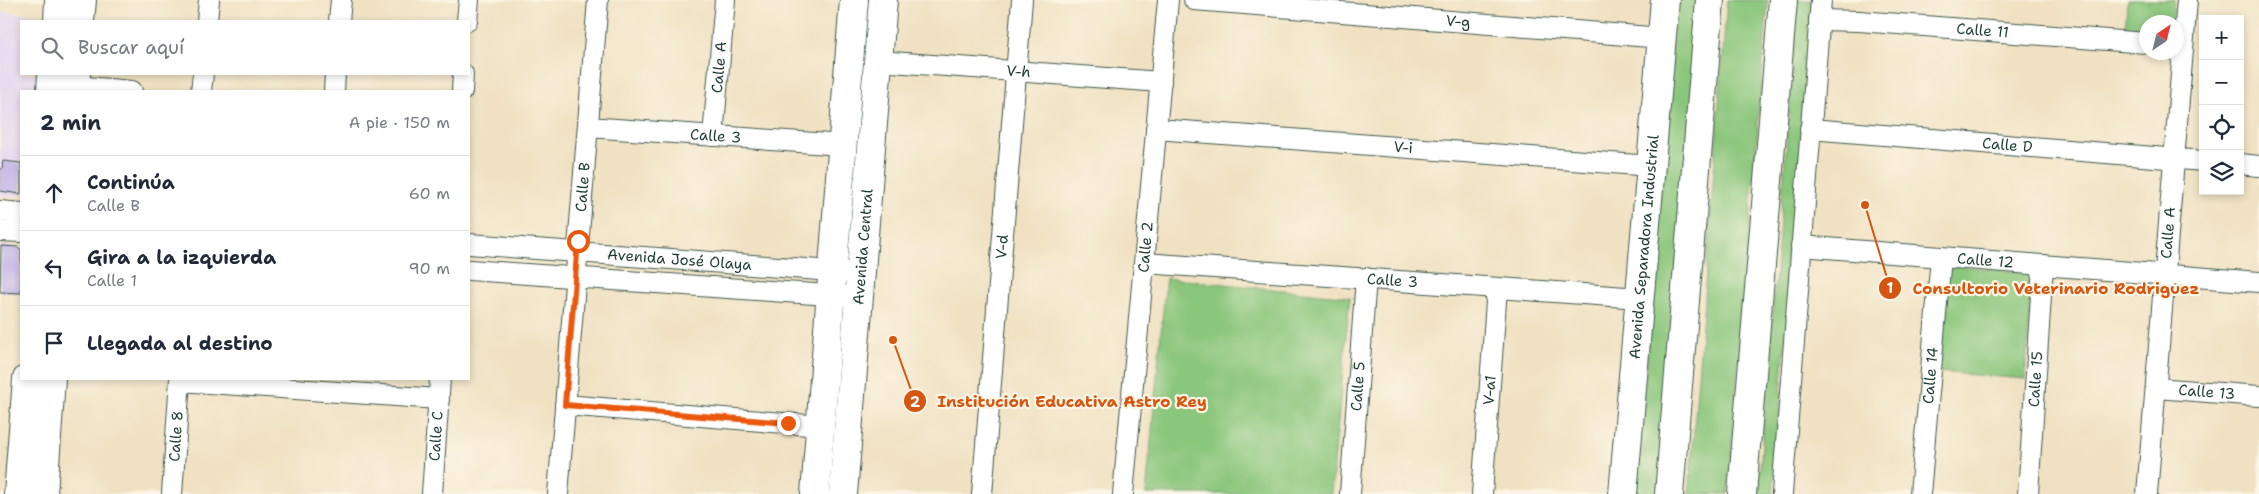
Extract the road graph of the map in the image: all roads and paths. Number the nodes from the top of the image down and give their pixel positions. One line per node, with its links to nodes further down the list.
1 (59, 0): 19 (street)
2 (82, 0): 20 (street)
3 (209, 0): 21 (street)
4 (340, 0): 22 (street)
5 (469, 0): 23 (street)
6 (598, 0): 39 (street, Calle B)
7 (725, 0): 42 (street, Calle A)
8 (854, 0): 43 (street, Avenida Central)
9 (883, 0): 28 (street, Avenida Central)
10 (1022, 0): 29 (street, V-d)
11 (1168, 0): 33 (street, Calle 2)
12 (1194, 0): 25 (street, V-g)
13 (1665, 0): 25 (street, Avenida Separadora Industrial)
14 (1710, 0): 87 (street)
15 (1783, 0): 88 (street)
16 (1821, 0): 24 (street)
17 (2187, 0): 18 (street, Calle A)
18 (2184, 19)
19 (58, 20)
20 (80, 20)
21 (208, 20)
22 (339, 20)
23 (467, 20)
24 (1819, 20): 26 (street, Calle 11); 41 (street)
25 (1662, 38): 47 (street, Avenida Separadora Industrial)
26 (2139, 42)
27 (2179, 60): 44 (street, Calle A)
28 (878, 61): 29 (street, V-h); 64 (street, Avenida Central)
29 (1016, 71): 33 (street, V-h); 82 (street, V-d)
30 (203, 75): 36 (street)
31 (335, 75): 37 (street)
32 (463, 75): 38 (street)
33 (1160, 82): 40 (street, Calle 2)
34 (66, 83): 35 (street)
35 (124, 90)
36 (201, 90)
37 (334, 90)
38 (462, 90)
39 (588, 127): 42 (street, Calle 3); 55 (street, Calle B)
40 (1156, 129): 47 (street, V-i); 57 (street, Calle 2)
41 (1810, 130): 44 (street, Calle D); 54 (street)
42 (714, 136): 43 (street, Calle 3)
43 (843, 145): 64 (street, Avenida Central)
44 (2174, 159): 45 (street, Calle D); 60 (street, Calle A)
45 (2199, 161)
46 (2244, 164): 48 (street)
47 (1651, 166): 66 (street, Avenida Separadora Industrial)
48 (2259, 166)
49 (0, 212): 50 (street)
50 (20, 213)
51 (0, 231): 52 (street)
52 (20, 232)
53 (470, 244): 55 (street, Avenida José Olaya)
54 (1801, 246): 56 (street, Calle 12); 89 (street)
55 (578, 252): 61 (street, Calle B); 64 (street, Avenida José Olaya)
56 (1941, 257): 58 (street, Calle 12); 90 (street, Calle 14)
57 (1144, 263): 62 (street, Calle 3); 83 (street, Calle 2)
58 (2043, 265): 60 (street, Calle 12); 91 (street, Calle 15)
59 (470, 270): 61 (street, Avenida José Olaya)
60 (2165, 274): 63 (street, Calle 12); 71 (street, Calle A)
61 (576, 277): 64 (street, Avenida José Olaya); 74 (street, Calle B)
62 (1366, 278): 65 (street, Calle 3); 84 (street, Calle 5)
63 (2259, 282)
64 (846, 284): 75 (street, Avenida Central); 81 (street, Avenida Central)
65 (1497, 288): 66 (street, Calle 3); 85 (street, V-a1)
66 (1640, 298): 86 (street, Avenida Separadora Industrial)
67 (27, 380): 76 (street)
68 (51, 380): 76 (street)
69 (180, 380): 73 (street); 77 (street, Calle 8)
70 (440, 380): 73 (street, Calle C)
71 (2156, 388): 72 (street, Calle 13); 92 (street, Calle A)
72 (2259, 396)
73 (439, 399): 78 (street, Calle C)
74 (565, 405): 75 (street); 79 (street, Calle B)
75 (821, 426): 80 (street, Avenida Central)
76 (20, 493)
77 (172, 494)
78 (432, 494)
79 (558, 494)
80 (815, 494)
81 (843, 494)
82 (982, 494)
83 (1122, 494)
84 (1350, 494)
85 (1482, 494)
86 (1623, 494)
87 (1669, 494)
88 (1742, 494)
89 (1782, 494)
90 (1920, 494)
91 (2028, 494)
92 (2147, 494)

